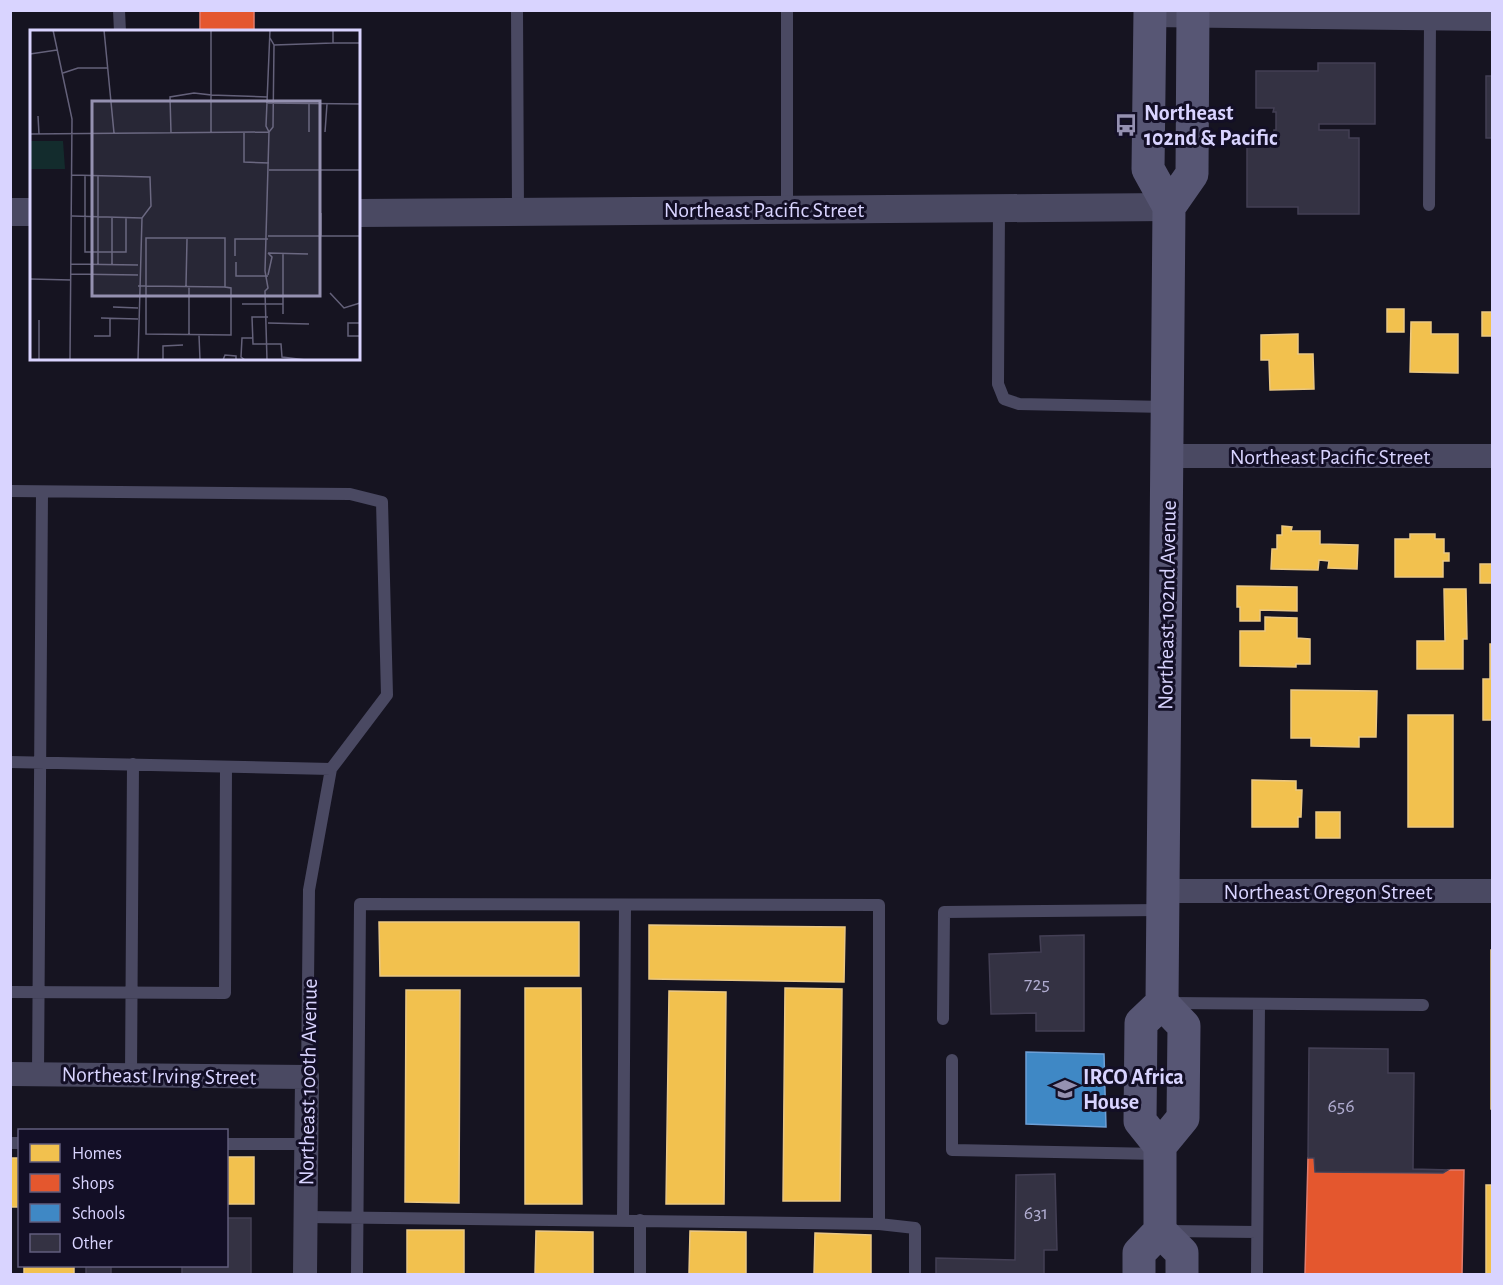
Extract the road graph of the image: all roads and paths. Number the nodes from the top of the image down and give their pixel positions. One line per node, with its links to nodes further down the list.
1 (119, 10): 8 (lane)
2 (517, 10): 15 (lane)
3 (787, 10): 12 (lane)
4 (1150, 13): 5 (street); 10 (main road, Northeast 102nd Avenue)
5 (1193, 13): 6 (street); 10 (main road)
6 (1430, 19): 7 (street); 9 (lane)
7 (1492, 19)
8 (120, 30)
9 (1429, 205)
10 (1169, 207): 11 (street, Northeast Pacific Street); 17 (main road, Northeast 102nd Avenue)
11 (999, 208): 12 (street, Northeast Pacific Street); 17 (lane)
12 (787, 209): 15 (street, Northeast Pacific Street)
13 (10, 212): 14 (street)
14 (30, 212)
15 (518, 212): 16 (street, Northeast Pacific Street)
16 (360, 213)
17 (1168, 407): 18 (main road, Northeast 102nd Avenue)
18 (1167, 456): 19 (street, Northeast Pacific Street); 28 (main road, Northeast 102nd Avenue)
19 (1492, 456)
20 (10, 491): 21 (lane)
21 (42, 492): 23 (lane); 26 (lane)
22 (10, 762): 23 (lane)
23 (40, 762): 24 (lane); 31 (lane)
24 (133, 764): 25 (lane); 32 (lane)
25 (226, 767): 26 (lane); 32 (lane)
26 (331, 769): 41 (lane, Northeast 100th Avenue)
27 (1492, 891): 28 (street, Northeast Oregon Street)
28 (1162, 901): 33 (main road, Northeast 102nd Avenue); 36 (lane)
29 (626, 906): 46 (lane); 47 (lane); 49 (lane)
30 (10, 992): 31 (lane)
31 (39, 992): 32 (lane); 39 (lane)
32 (132, 993): 40 (lane)
33 (1162, 1003): 34 (lane); 44 (main road); 44 (main road)
34 (1259, 1004): 35 (lane); 51 (lane)
35 (1423, 1005)
36 (943, 1019)
37 (952, 1060): 44 (lane)
38 (10, 1074): 39 (street, Northeast Irving Street)
39 (38, 1074): 40 (street, Northeast Irving Street)
40 (131, 1075): 41 (street, Northeast Irving Street)
41 (308, 1077): 43 (street, Northeast 100th Avenue)
42 (228, 1144): 43 (lane)
43 (307, 1144): 45 (street, Northeast 100th Avenue)
44 (1160, 1150): 50 (main road)
45 (306, 1217): 46 (lane); 52 (street, Northeast 100th Avenue)
46 (357, 1218): 47 (lane); 53 (lane)
47 (623, 1220): 48 (lane)
48 (640, 1220): 49 (lane); 54 (lane)
49 (879, 1224): 55 (lane)
50 (1160, 1231): 51 (lane); 56 (main road); 57 (main road)
51 (1257, 1232): 58 (lane)
52 (305, 1275)
53 (357, 1275)
54 (640, 1275)
55 (915, 1275)
56 (1138, 1275)
57 (1182, 1275)
58 (1257, 1275)

